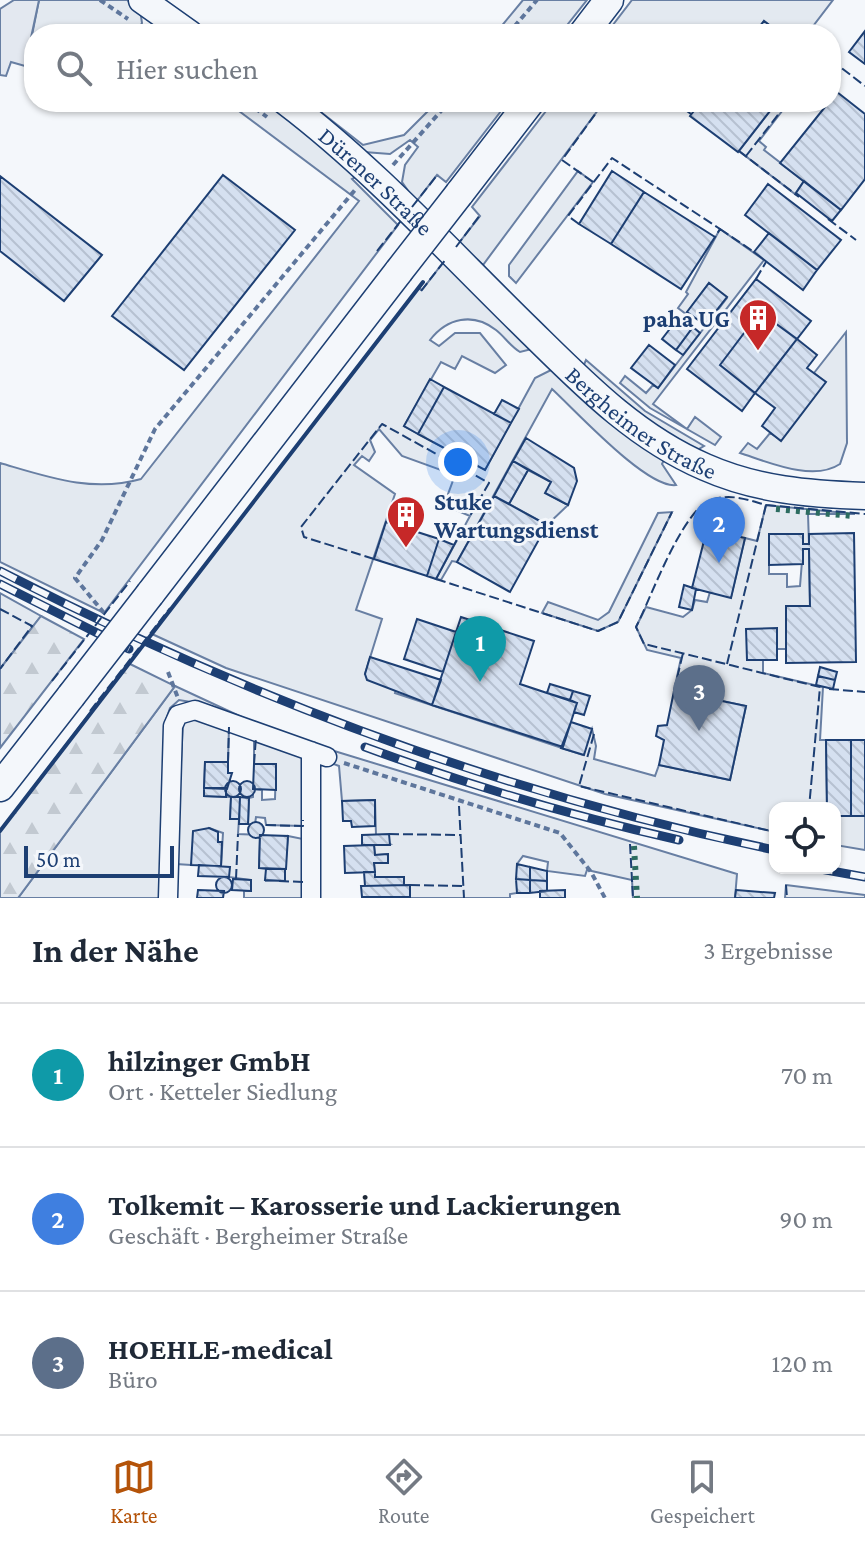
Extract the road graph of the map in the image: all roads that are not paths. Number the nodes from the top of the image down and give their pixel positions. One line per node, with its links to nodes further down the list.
1 (142, 0): 3 (street)
2 (609, 0): 4 (main road)
3 (176, 24)
4 (591, 24)
5 (296, 112): 7 (street, Dürener Straße)
6 (522, 112): 9 (main road, bridge)
7 (463, 264): 8 (street, Bergheimer Straße)
8 (865, 496)
9 (0, 787)
10 (168, 898): 11 (street)
11 (311, 898)

